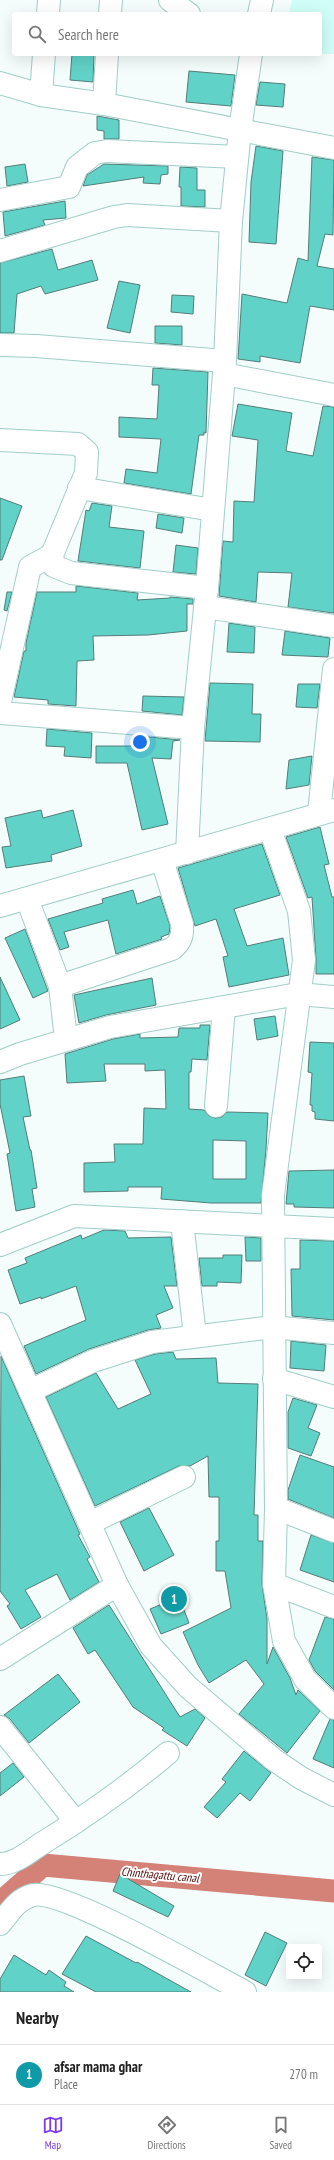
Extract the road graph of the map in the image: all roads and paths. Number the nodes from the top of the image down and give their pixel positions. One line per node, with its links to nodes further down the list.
1 (49, 0): 5 (street)
2 (111, 0): 6 (street)
3 (170, 0): 7 (street)
4 (262, 0): 8 (street)
5 (48, 12)
6 (110, 12)
7 (186, 12)
8 (259, 12)
9 (44, 56): 13 (street)
10 (107, 56): 14 (street)
11 (251, 56): 15 (street)
12 (0, 83): 13 (street)
13 (41, 95): 14 (street)
14 (104, 104): 15 (street)
15 (240, 130): 16 (street); 17 (street)
16 (334, 148)
17 (237, 157): 18 (street); 19 (street)
18 (0, 200)
19 (231, 222): 20 (street); 22 (street)
20 (0, 251)
21 (0, 345): 22 (street)
22 (224, 367): 23 (street); 26 (street)
23 (334, 395)
24 (0, 440): 25 (street)
25 (80, 488): 26 (street); 27 (street)
26 (213, 510): 28 (street)
27 (52, 555): 28 (street); 31 (street)
28 (206, 597): 29 (street); 33 (street)
29 (334, 626)
30 (334, 669): 34 (street)
31 (0, 702)
32 (0, 713): 33 (street)
33 (193, 728): 36 (street)
34 (326, 811): 35 (street)
35 (270, 829): 36 (street); 41 (street)
36 (187, 853): 37 (street)
37 (162, 860): 38 (street); 40 (street)
38 (27, 899): 39 (street); 40 (street)
39 (0, 906)
40 (60, 986): 44 (street)
41 (298, 994): 42 (street); 43 (street); 48 (street)
42 (334, 997)
43 (224, 1007): 44 (street); 46 (street)
44 (66, 1040): 45 (street)
45 (0, 1062)
46 (216, 1106)
47 (182, 1221): 48 (street); 50 (street); 54 (street)
48 (273, 1224): 49 (street); 51 (street)
49 (334, 1229)
50 (0, 1245)
51 (274, 1327): 53 (street); 54 (street); 55 (street)
52 (1, 1331): 56 (street)
53 (334, 1333)
54 (195, 1336): 56 (street)
55 (274, 1379): 57 (street); 59 (street)
56 (30, 1391): 60 (street)
57 (334, 1398)
58 (184, 1477): 60 (street)
59 (276, 1508): 61 (street); 62 (street)
60 (90, 1523): 63 (street)
61 (334, 1531)
62 (274, 1584): 64 (street); 66 (street)
63 (117, 1585): 65 (street); 69 (street)
64 (334, 1607)
65 (0, 1659)
66 (334, 1708)
67 (0, 1727): 70 (street)
68 (168, 1752): 70 (street)
69 (334, 1795)
70 (76, 1822): 71 (street)
71 (0, 1864)
72 (0, 1924): 73 (street)
73 (245, 1992)

